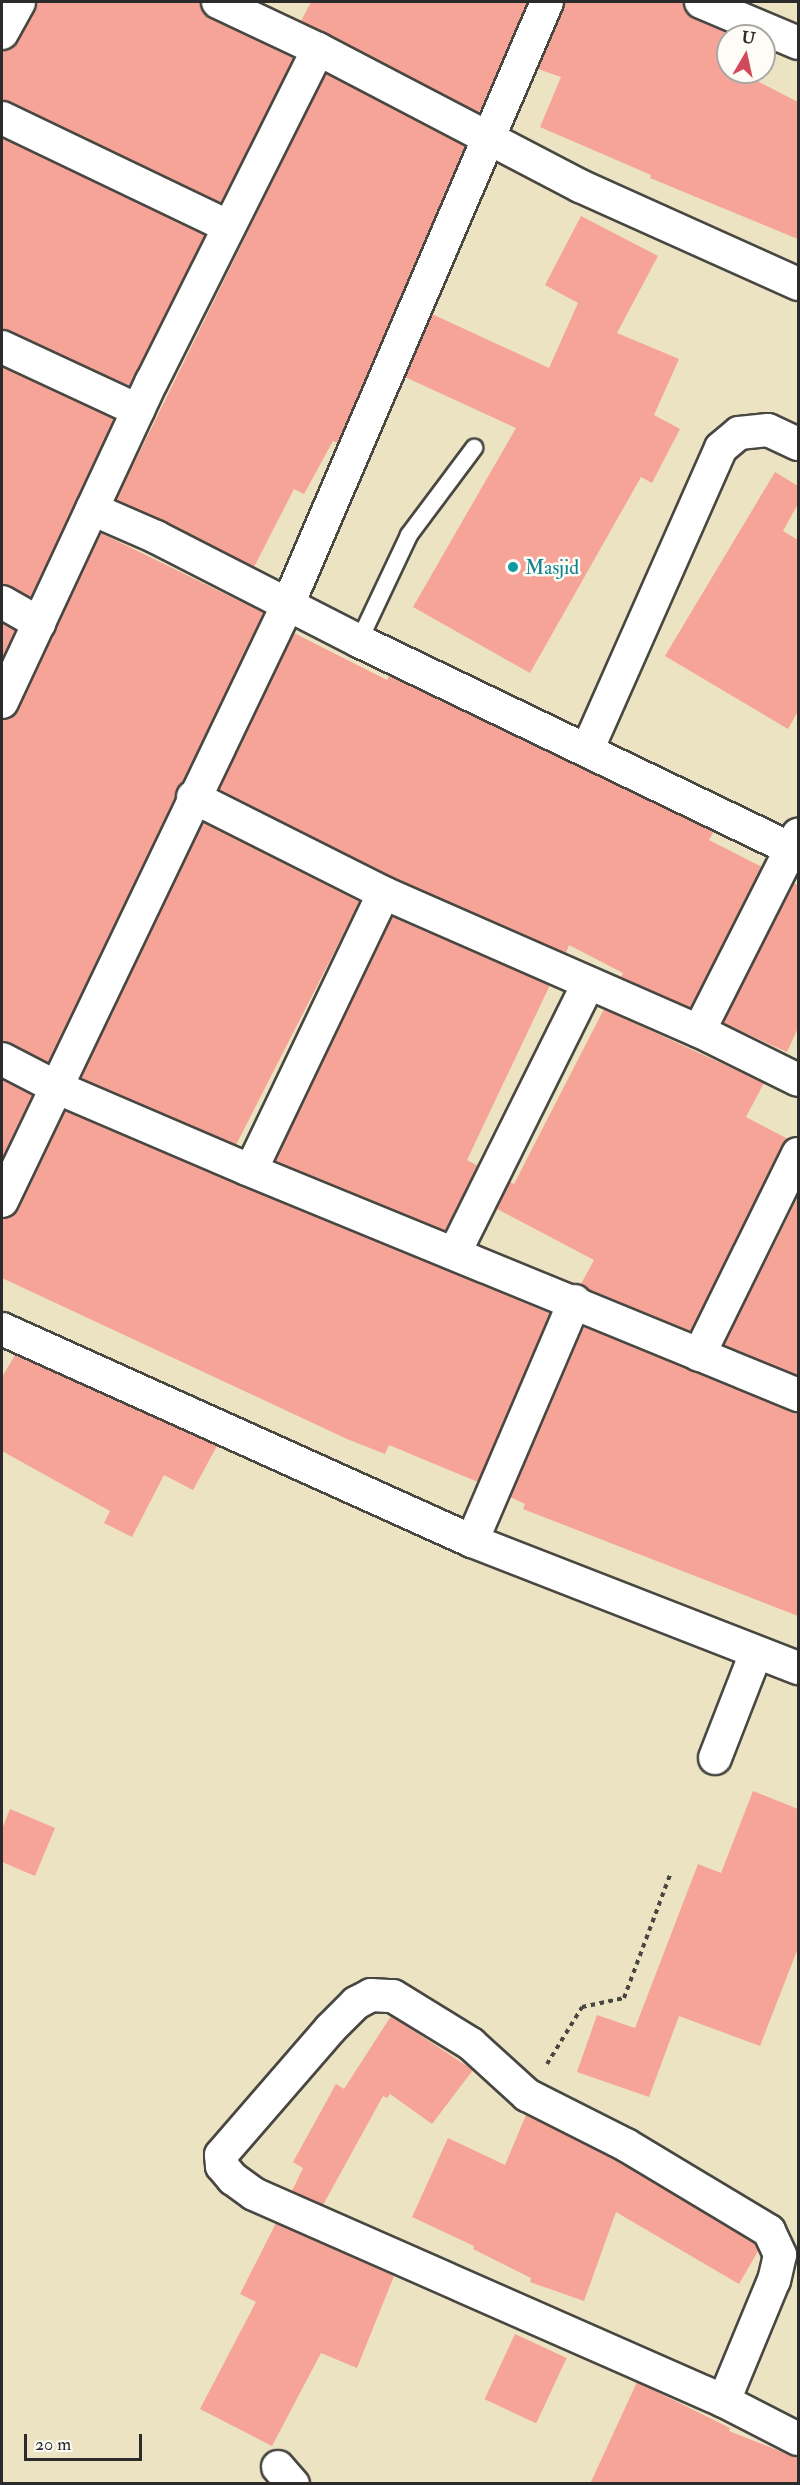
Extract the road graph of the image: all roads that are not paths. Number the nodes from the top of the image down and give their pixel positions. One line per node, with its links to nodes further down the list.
1 (20, 2): 6 (street)
2 (218, 2): 8 (street)
3 (547, 2): 10 (street)
4 (701, 2): 5 (street)
5 (736, 8): 7 (street)
6 (2, 33)
7 (798, 43)
8 (318, 49): 10 (street); 11 (street)
9 (2, 118): 11 (street)
10 (488, 138): 12 (street); 19 (street)
11 (227, 226): 14 (street)
12 (798, 284)
13 (2, 347): 14 (street)
14 (138, 410): 17 (street)
15 (798, 444): 23 (street)
16 (474, 448): 21 (lane)
17 (92, 509): 19 (street); 20 (street)
18 (2, 602): 20 (street)
19 (289, 602): 21 (street); 24 (street)
20 (39, 622): 22 (street)
21 (359, 641): 23 (street)
22 (2, 702)
23 (588, 748): 25 (street)
24 (193, 797): 26 (street); 31 (street)
25 (796, 845): 28 (street)
26 (384, 893): 27 (street); 33 (street)
27 (588, 984): 28 (street); 35 (street)
28 (699, 1031): 30 (street)
29 (2, 1059): 31 (street)
30 (798, 1080)
31 (58, 1088): 33 (street); 34 (street)
32 (798, 1154): 38 (street)
33 (251, 1170): 35 (street)
34 (2, 1201)
35 (455, 1252): 36 (street)
36 (575, 1301): 38 (street); 40 (street)
37 (2, 1329): 40 (street)
38 (699, 1355): 39 (street)
39 (798, 1395)
40 (472, 1541): 41 (street)
41 (756, 1653): 42 (street); 43 (street)
42 (798, 1668)
43 (714, 1758)
44 (724, 2401): 44 (street); 45 (street)
45 (798, 2439)

